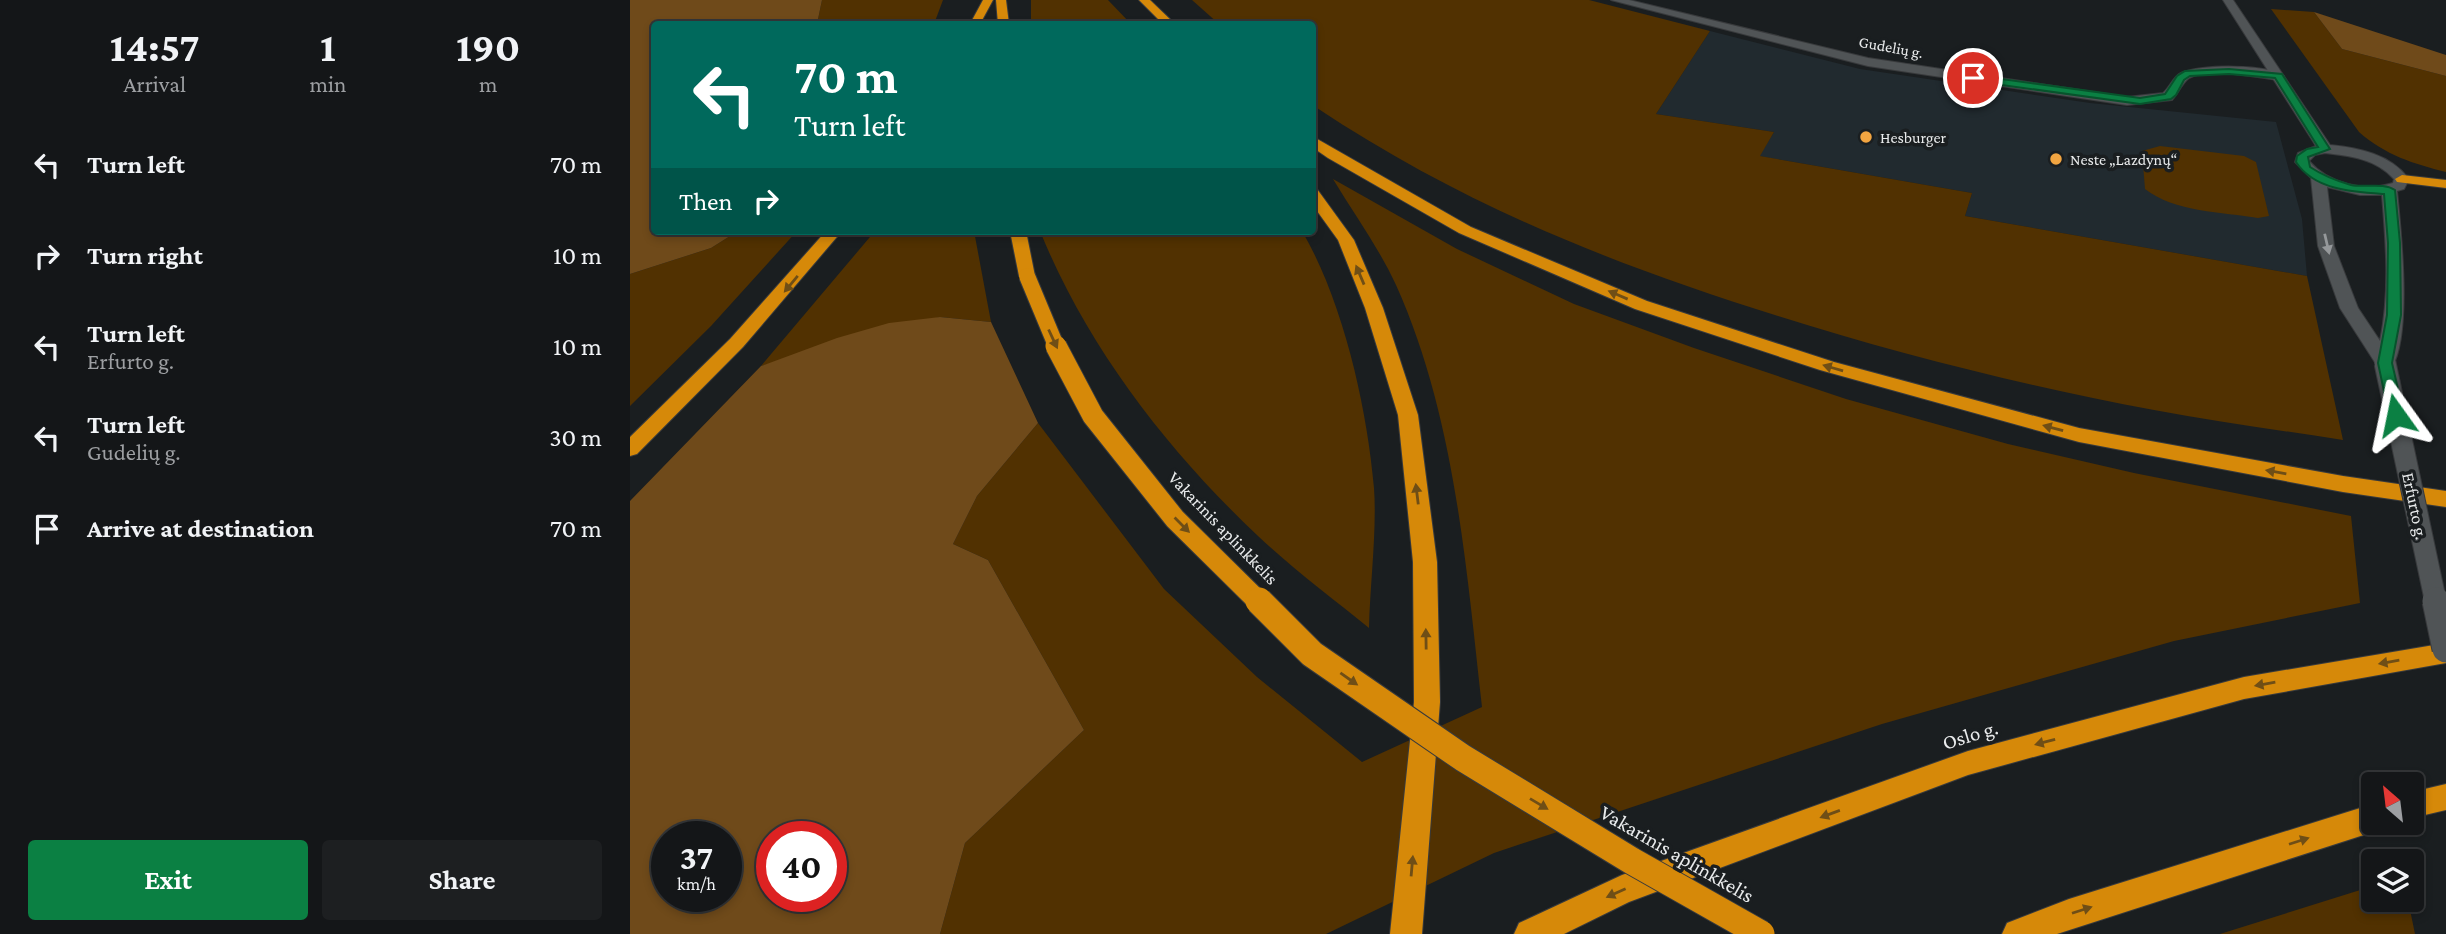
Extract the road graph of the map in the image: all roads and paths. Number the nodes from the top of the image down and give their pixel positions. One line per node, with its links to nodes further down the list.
1 (988, 0): 6 (highway)
2 (1001, 0): 7 (highway)
3 (1144, 0): 8 (highway)
4 (1616, 0): 9 (street, Gudelių g.)
5 (2228, 0): 9 (street)
6 (977, 21)
7 (1004, 21)
8 (1166, 21)
9 (2278, 76): 11 (street)
10 (1316, 143): 20 (highway, one-way to 10)
11 (2325, 149): 12 (street, Erfurto g.); 14 (street)
12 (2318, 177): 14 (street); 18 (street, Erfurto g., one-way to 18)
13 (2446, 184): 14 (highway)
14 (2395, 185): 18 (street, Erfurto g.)
15 (1316, 198): 25 (highway, one-way to 15)
16 (831, 235): 19 (highway, one-way to 19)
17 (1019, 235): 27 (highway, Vakarinis aplinkkelis, one-way to 27, bridge)
18 (2385, 363): 21 (street, Erfurto g., bridge)
19 (630, 449)
20 (2446, 499)
21 (2446, 651): 26 (highway, Oslo g., one-way to 26)
22 (2446, 797): 23 (highway)
23 (2424, 802)
24 (2361, 822): 28 (highway, one-way to 24)
25 (1406, 934)
26 (1530, 934)
27 (1761, 934)
28 (2018, 934)

